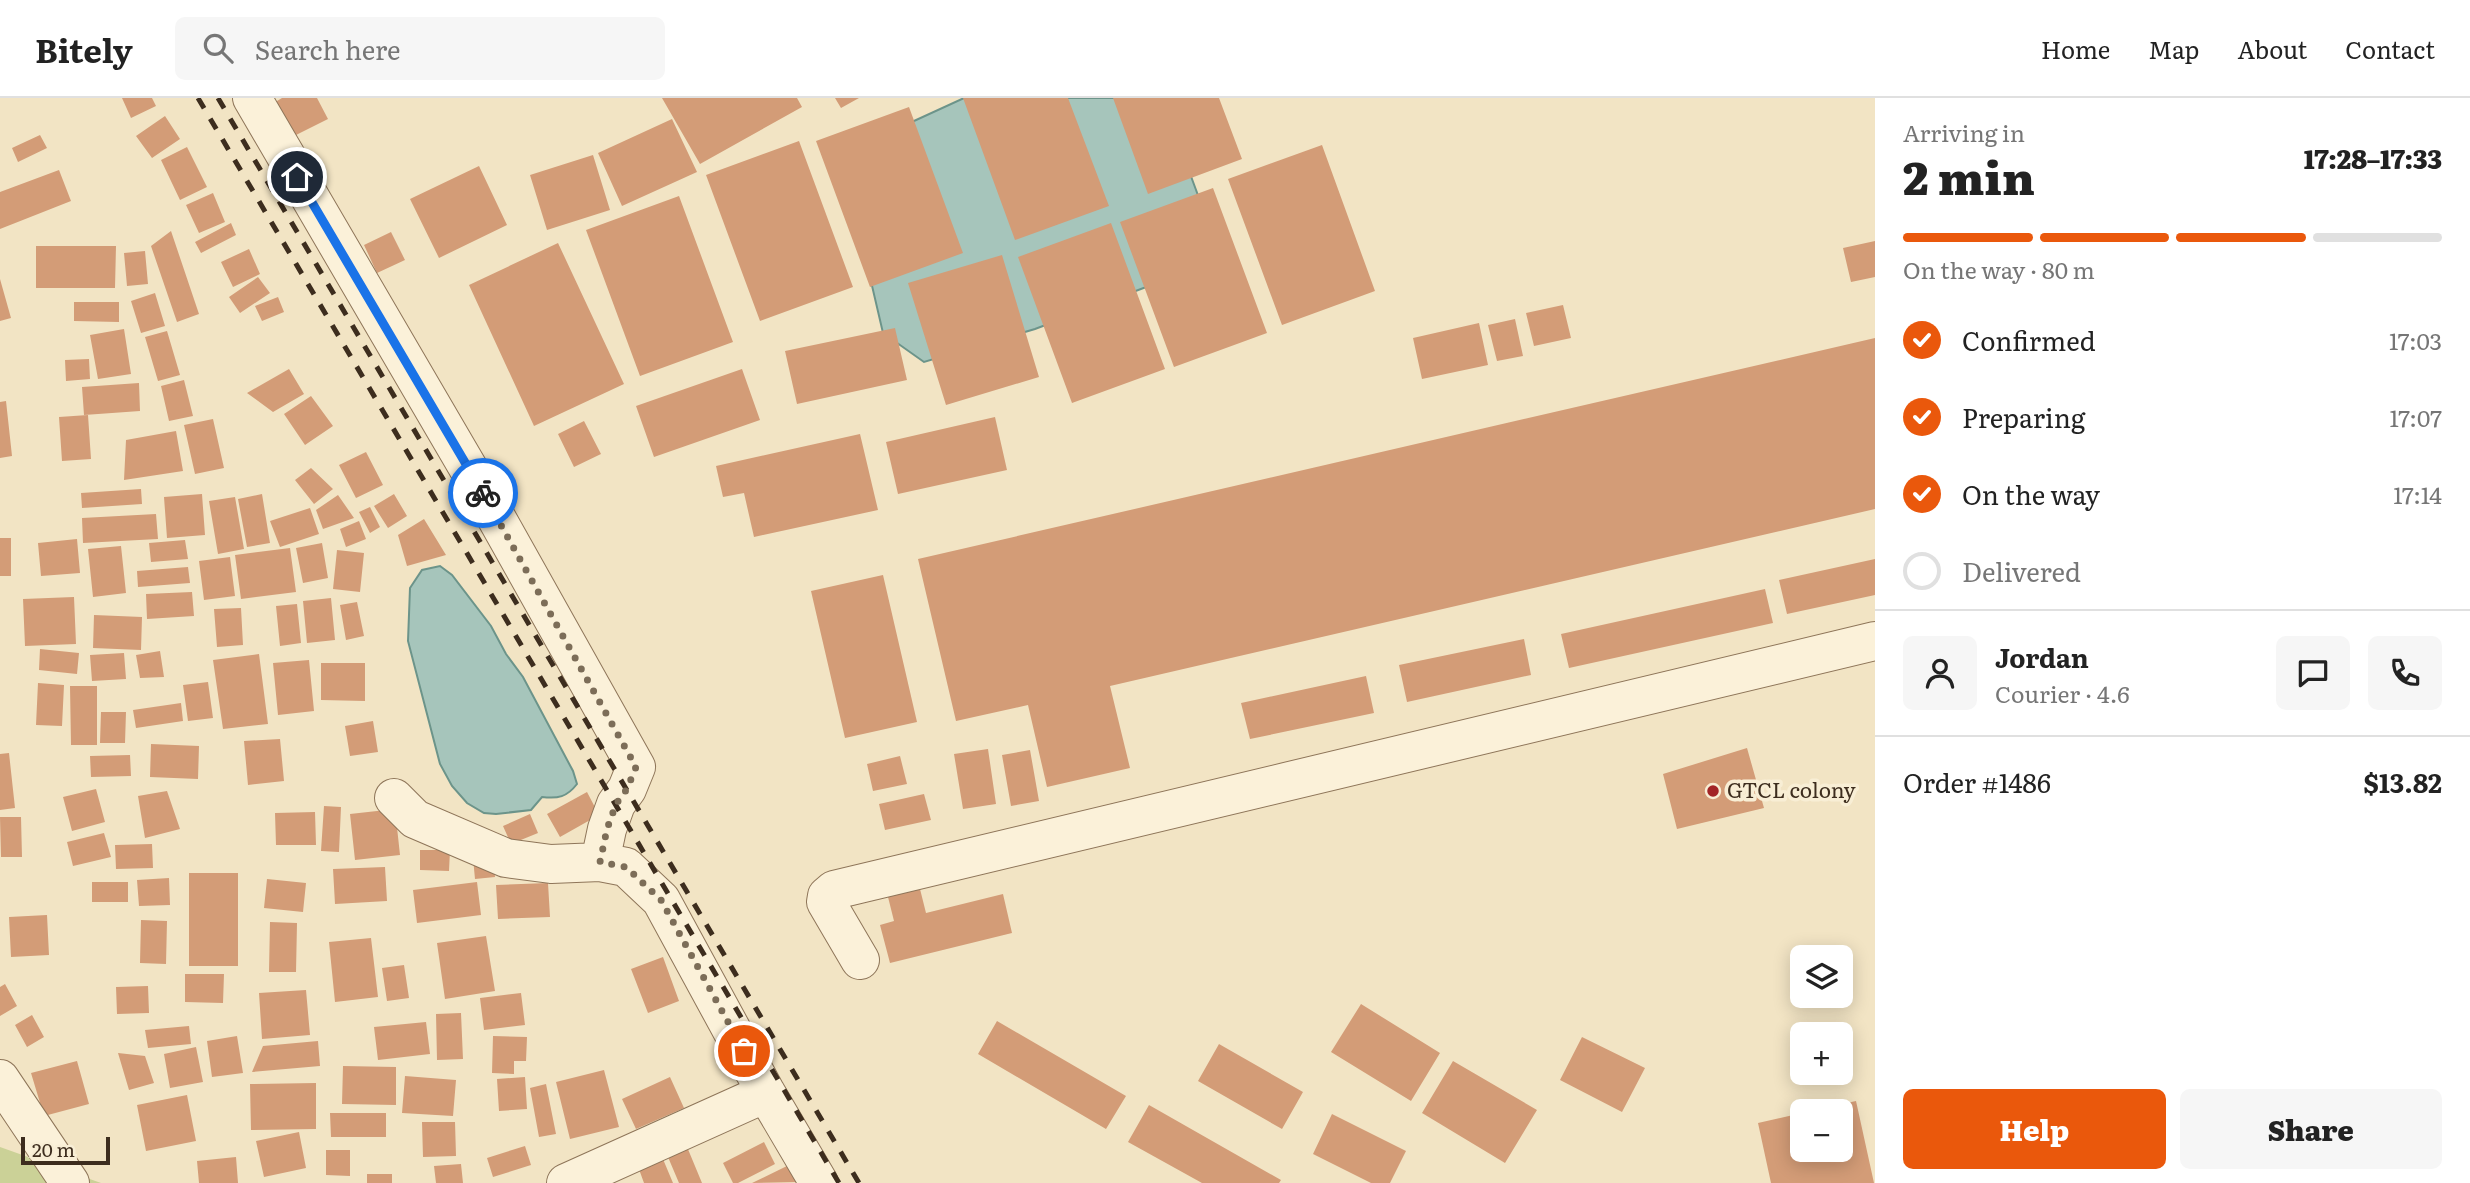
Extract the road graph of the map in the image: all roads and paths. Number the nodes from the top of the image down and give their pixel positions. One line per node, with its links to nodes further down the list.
1 (252, 98): 4 (street)
2 (1875, 641): 5 (street)
3 (394, 798): 4 (street)
4 (600, 862): 7 (street)
5 (860, 960)
6 (0, 1079): 8 (street)
7 (766, 1093): 9 (street); 10 (street)
8 (70, 1183)
9 (566, 1183)
10 (819, 1183)

